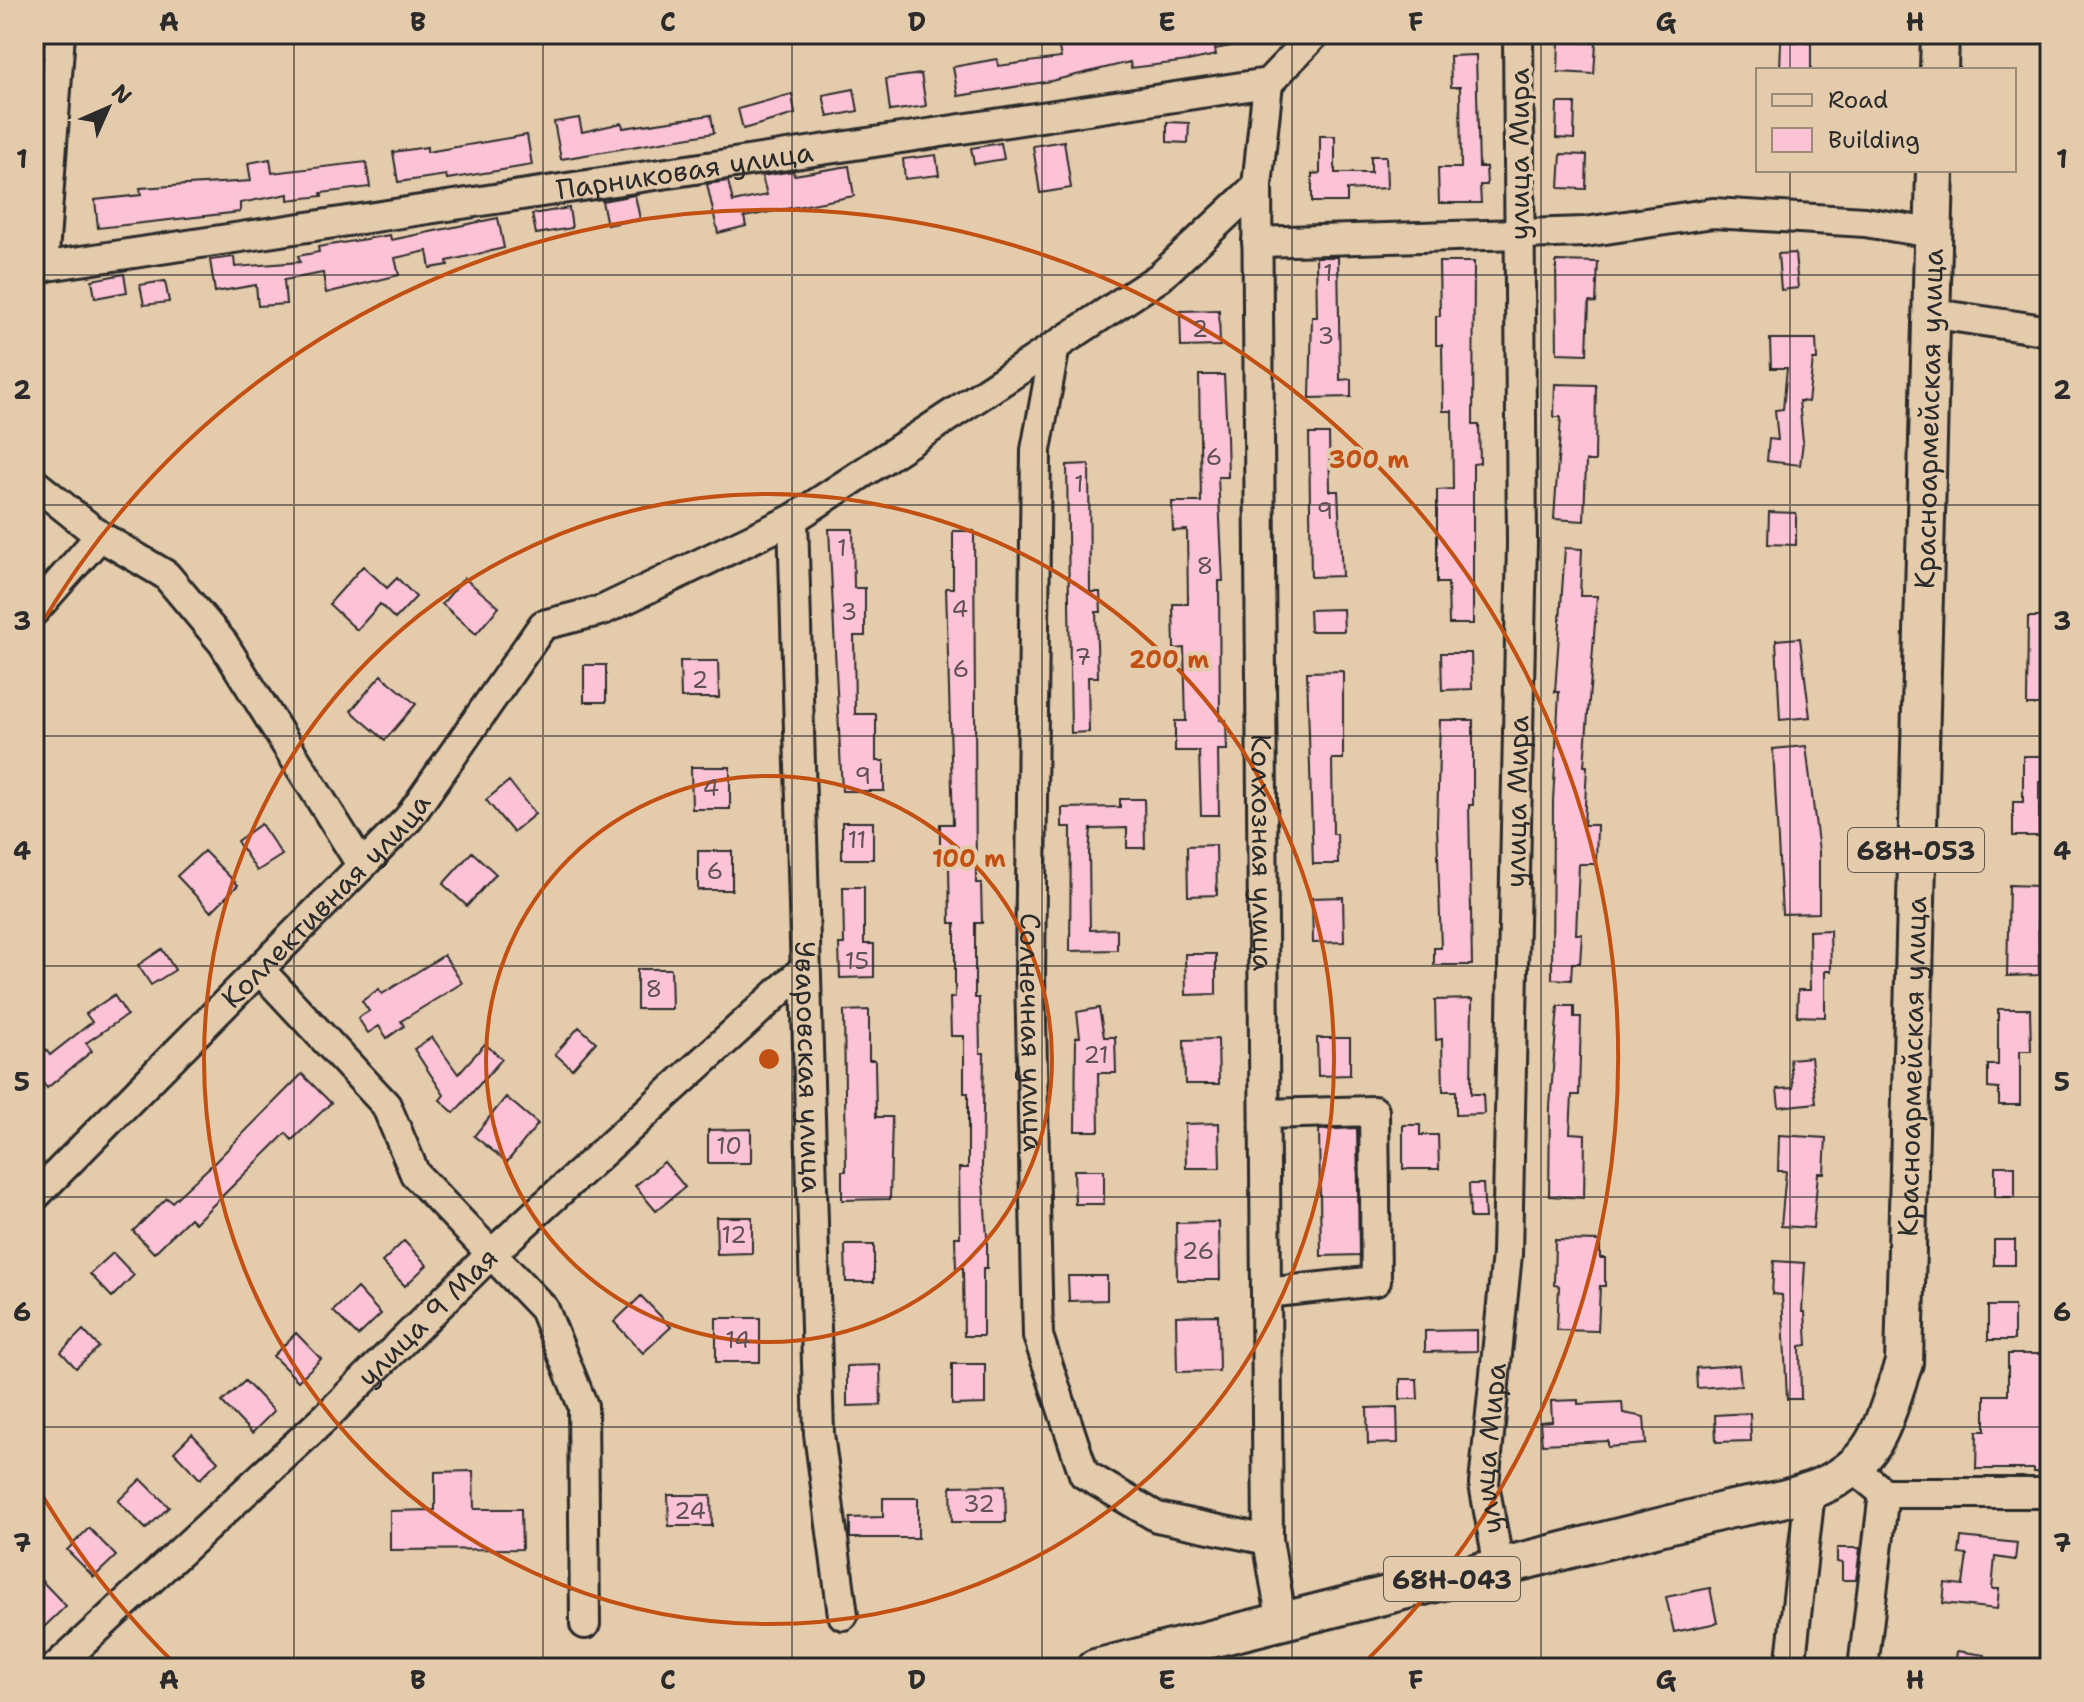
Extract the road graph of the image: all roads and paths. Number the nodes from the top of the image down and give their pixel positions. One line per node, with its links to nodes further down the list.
1 (60, 34): 12 (street)
2 (1315, 34): 6 (street)
3 (1518, 34): 9 (street, улица Мира)
4 (1940, 34): 5 (main road)
5 (1939, 68)
6 (1268, 83): 8 (street, Колхозная улица); 12 (street, Парниковая улица)
7 (1935, 172): 10 (main road, Красноармейская улица / 68Н-053)
8 (1257, 186): 11 (street, Колхозная улица); 15 (street, Коллективная улица)
9 (1519, 232): 10 (street); 11 (street); 32 (street, улица Мира)
10 (1932, 233): 13 (main road, Красноармейская улица / 68Н-053)
11 (1257, 242): 23 (street, Колхозная улица)
12 (38, 268)
13 (1929, 313): 14 (street); 27 (main road, Красноармейская улица / 68Н-053)
14 (2050, 331)
15 (1055, 346): 17 (street, Коллективная улица); 31 (street, Солнечная улица)
16 (34, 483): 18 (street)
17 (793, 519): 20 (street, Коллективная улица); 21 (street, Уваровская улица)
18 (100, 536): 19 (street); 20 (street)
19 (34, 611)
20 (362, 866): 22 (street, Коллективная улица)
21 (804, 969): 25 (street, улица 9 Мая); 33 (street, Уваровская улица)
22 (260, 970): 24 (street, Коллективная улица); 25 (street)
23 (1265, 1114): 26 (street, Колхозная улица); 26 (street)
24 (34, 1197)
25 (490, 1255): 35 (street); 36 (street, улица 9 Мая)
26 (1266, 1293): 31 (street, Колхозная улица)
27 (1853, 1468): 28 (main road, Красноармейская улица / 68Н-053); 29 (street)
28 (1810, 1493): 32 (main road, 68Н-043); 38 (street)
29 (1884, 1493): 30 (street); 39 (street)
30 (2050, 1493)
31 (1268, 1540): 34 (street, Колхозная улица)
32 (1499, 1567): 34 (main road, 68Н-043)
33 (843, 1615)
34 (1282, 1623): 37 (main road, 68Н-043)
35 (585, 1624)
36 (55, 1668)
37 (1095, 1668)
38 (1790, 1668)
39 (1863, 1668)

